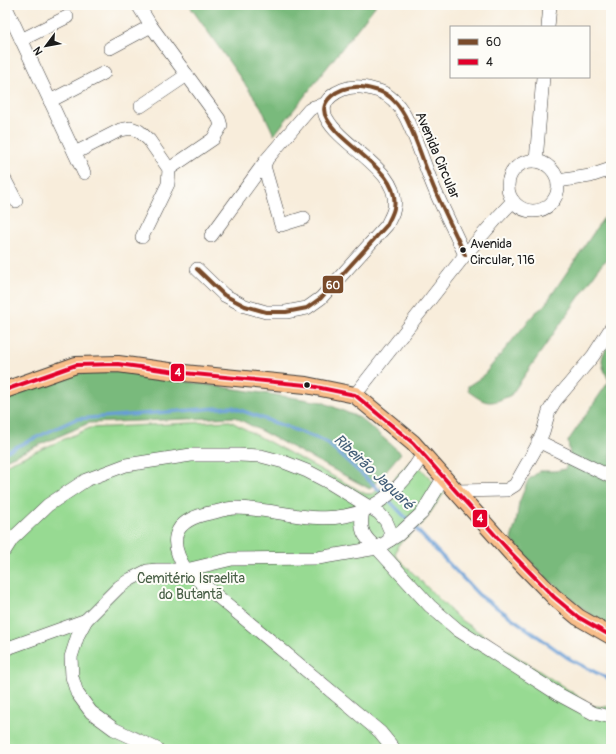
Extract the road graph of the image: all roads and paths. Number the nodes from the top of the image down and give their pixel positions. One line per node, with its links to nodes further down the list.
1 (5, 5): 7 (street)
2 (138, 5): 5 (street)
3 (550, 5): 6 (street)
4 (67, 17): 7 (street)
5 (151, 26): 8 (street); 10 (street)
6 (548, 26)
7 (21, 40): 12 (street)
8 (110, 48)
9 (104, 73): 12 (street)
10 (187, 75): 14 (street); 18 (street)
11 (543, 78): 16 (street)
12 (50, 100): 15 (street)
13 (325, 104): 17 (street, Avenida Circular); 28 (street, Avenida Circular); 29 (street)
14 (141, 106)
15 (75, 153): 18 (street); 20 (street)
16 (536, 160): 22 (street); 24 (street)
17 (265, 162): 25 (street); 26 (street, Avenida Circular)
18 (169, 169): 27 (street)
19 (611, 170): 22 (street)
20 (84, 173)
21 (5, 180): 23 (street)
22 (558, 181): 24 (street)
23 (16, 201)
24 (513, 201): 28 (street)
25 (304, 218)
26 (211, 236)
27 (142, 237)
28 (465, 255): 32 (street)
29 (197, 269)
30 (611, 328): 33 (street)
31 (5, 390): 32 (main road)
32 (354, 395): 34 (main road)
33 (538, 441): 36 (street); 37 (street)
34 (423, 454): 35 (main road); 38 (street)
35 (444, 477): 37 (main road); 39 (street)
36 (611, 477)
37 (455, 491): 44 (main road)
38 (372, 507): 39 (street); 40 (street); 41 (street); 42 (street)
39 (394, 538): 40 (street)
40 (377, 548): 42 (street); 46 (street)
41 (5, 550)
42 (186, 570): 43 (street); 48 (street)
43 (86, 620): 45 (street); 47 (street)
44 (611, 636)
45 (5, 649)
46 (611, 717)
47 (157, 749)
48 (394, 749)

